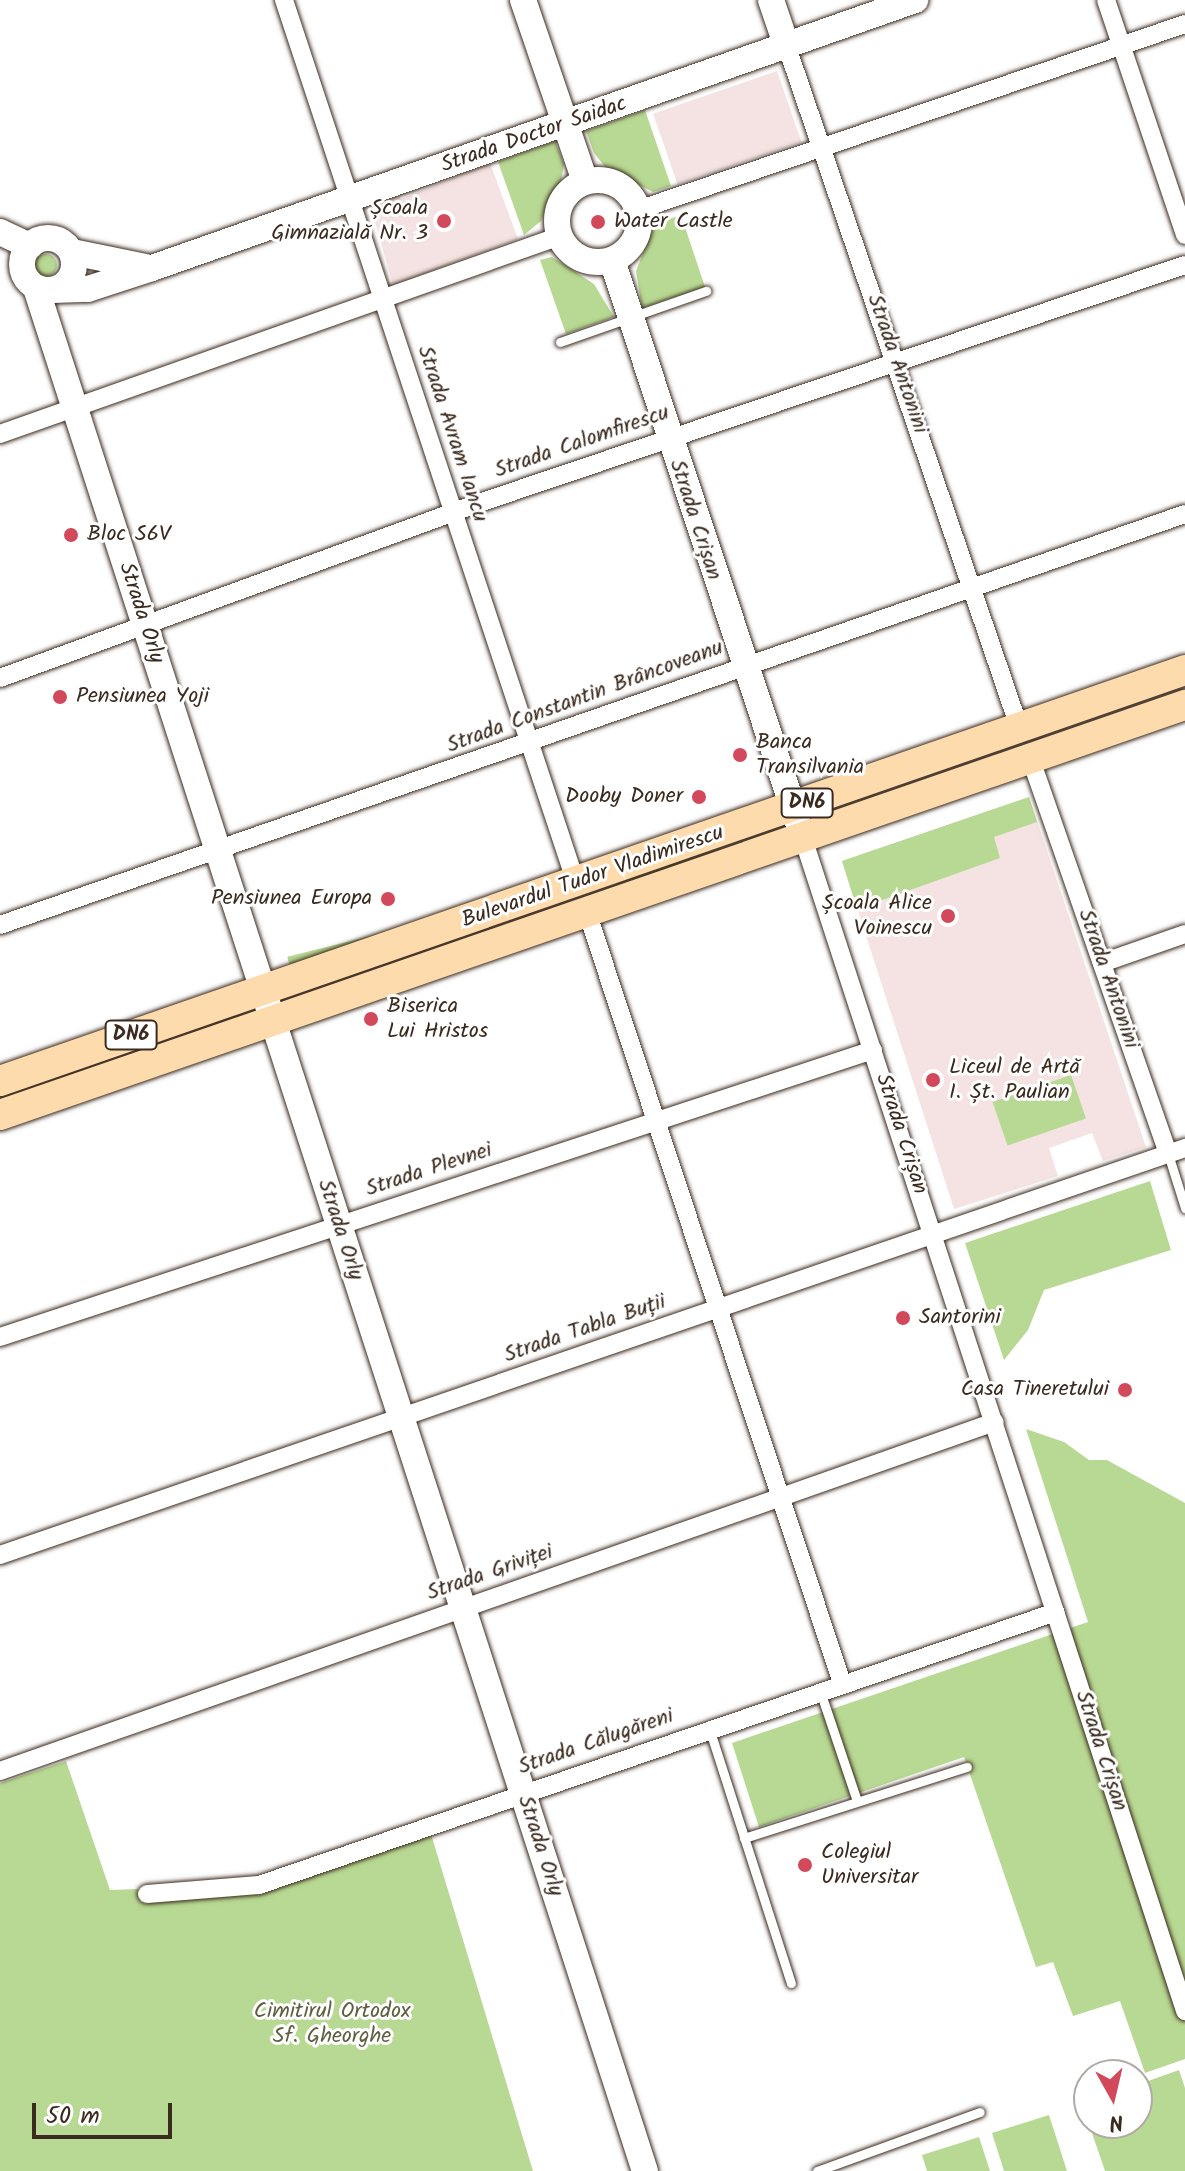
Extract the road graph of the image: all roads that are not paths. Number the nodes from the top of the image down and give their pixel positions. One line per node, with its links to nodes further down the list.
1 (284, 0): 12 (street, Strada Avram Iancu)
2 (523, 0): 9 (street)
3 (771, 0): 8 (street, Strada Antonini)
4 (915, 0): 8 (street, Strada Doctor Saidac)
5 (1106, 0): 7 (street)
6 (1185, 24): 7 (street)
7 (1122, 46): 10 (street); 15 (street)
8 (787, 47): 9 (street, Strada Doctor Saidac); 10 (street, Strada Antonini)
9 (565, 123): 11 (street); 12 (street, Strada Doctor Saidac)
10 (822, 149): 13 (street); 27 (street, Strada Antonini)
11 (585, 181): 13 (street); 16 (street)
12 (350, 200): 21 (street, Strada Doctor Saidac); 24 (street, Strada Avram Iancu)
13 (638, 210): 19 (street)
14 (0, 232): 17 (street)
15 (1185, 235)
16 (560, 236): 19 (street); 24 (street)
17 (30, 246): 18 (street); 22 (street)
18 (72, 252): 21 (street); 22 (street)
19 (612, 260): 25 (street, Strada Crișan)
20 (1185, 265): 27 (street, Strada Calomfirescu)
21 (152, 268): 22 (street, Strada Doctor Saidac)
22 (44, 289): 28 (street, Strada Orly)
23 (706, 291): 25 (lane)
24 (382, 299): 28 (street); 31 (street, Strada Avram Iancu)
25 (630, 318): 26 (lane); 30 (street, Strada Crișan)
26 (560, 342)
27 (897, 363): 30 (street, Strada Calomfirescu); 33 (street, Strada Antonini)
28 (73, 408): 29 (street); 34 (street, Strada Orly)
29 (0, 434)
30 (668, 437): 31 (street, Strada Calomfirescu); 35 (street, Strada Crișan)
31 (452, 512): 34 (street, Strada Calomfirescu); 40 (street, Strada Avram Iancu)
32 (1185, 514): 33 (street, Strada Constantin Brâncoveanu)
33 (974, 588): 35 (street, Strada Constantin Brâncoveanu); 39 (street, Strada Antonini)
34 (145, 626): 37 (street, Strada Calomfirescu); 44 (street, Strada Orly)
35 (742, 666): 40 (street, Strada Constantin Brâncoveanu); 42 (street, Strada Crișan)
36 (1185, 670): 39 (main road, Bulevardul Tudor Vladimirescu / DN6)
37 (0, 678)
38 (1185, 705): 41 (main road, Bulevardul Tudor Vladimirescu / DN6)
39 (1020, 730): 42 (main road, Bulevardul Tudor Vladimirescu / DN6)
40 (529, 744): 44 (street, Strada Constantin Brâncoveanu); 45 (street, Strada Avram Iancu)
41 (1031, 760): 43 (main road, Bulevardul Tudor Vladimirescu / DN6); 49 (street, Strada Antonini)
42 (792, 808): 43 (street, Strada Crișan); 45 (main road, Bulevardul Tudor Vladimirescu / DN6)
43 (803, 838): 46 (main road, Bulevardul Tudor Vladimirescu / DN6); 52 (street, Strada Crișan)
44 (218, 851): 47 (street, Strada Constantin Brâncoveanu); 50 (street, Strada Orly)
45 (576, 883): 50 (main road, Bulevardul Tudor Vladimirescu / DN6)
46 (587, 912): 51 (main road, Bulevardul Tudor Vladimirescu / DN6); 55 (street)
47 (0, 925)
48 (1185, 934): 49 (street)
49 (1102, 963): 56 (street, Strada Antonini)
50 (261, 990): 51 (street, Strada Orly); 53 (main road, Bulevardul Tudor Vladimirescu / DN6)
51 (271, 1020): 54 (main road, Bulevardul Tudor Vladimirescu / DN6); 58 (street, Strada Orly)
52 (873, 1050): 55 (street, Strada Plevnei); 59 (street, Strada Crișan)
53 (0, 1081)
54 (0, 1115)
55 (655, 1120): 58 (street, Strada Plevnei); 60 (street)
56 (1176, 1151): 57 (lane); 59 (street, Strada Tabla Buții)
57 (1185, 1208)
58 (338, 1225): 61 (street, Strada Plevnei); 62 (street, Strada Orly)
59 (934, 1234): 60 (street, Strada Tabla Buții); 63 (street, Strada Crișan)
60 (719, 1308): 62 (street, Strada Tabla Buții); 64 (street)
61 (0, 1337)
62 (400, 1418): 65 (street, Strada Tabla Buții); 66 (street, Strada Orly)
63 (995, 1422): 64 (street, Strada Griviței); 67 (street, Strada Crișan)
64 (781, 1497): 66 (street, Strada Griviței); 68 (street)
65 (0, 1555)
66 (463, 1608): 72 (street, Strada Griviței); 73 (street, Strada Orly)
67 (1056, 1612): 68 (street, Strada Călugăreni); 78 (street, Strada Crișan)
68 (842, 1683): 69 (street, Strada Călugăreni)
69 (820, 1691): 70 (street, Strada Călugăreni); 74 (lane)
70 (709, 1728): 73 (street, Strada Călugăreni); 75 (lane)
71 (967, 1767): 74 (lane)
72 (0, 1771)
73 (523, 1793): 76 (street, Strada Călugăreni); 80 (street, Strada Orly)
74 (857, 1801): 75 (lane)
75 (744, 1838): 77 (lane)
76 (147, 1894)
77 (791, 1983)
78 (1185, 2011)
79 (980, 2112): 81 (lane)
80 (645, 2171)
81 (817, 2171)

